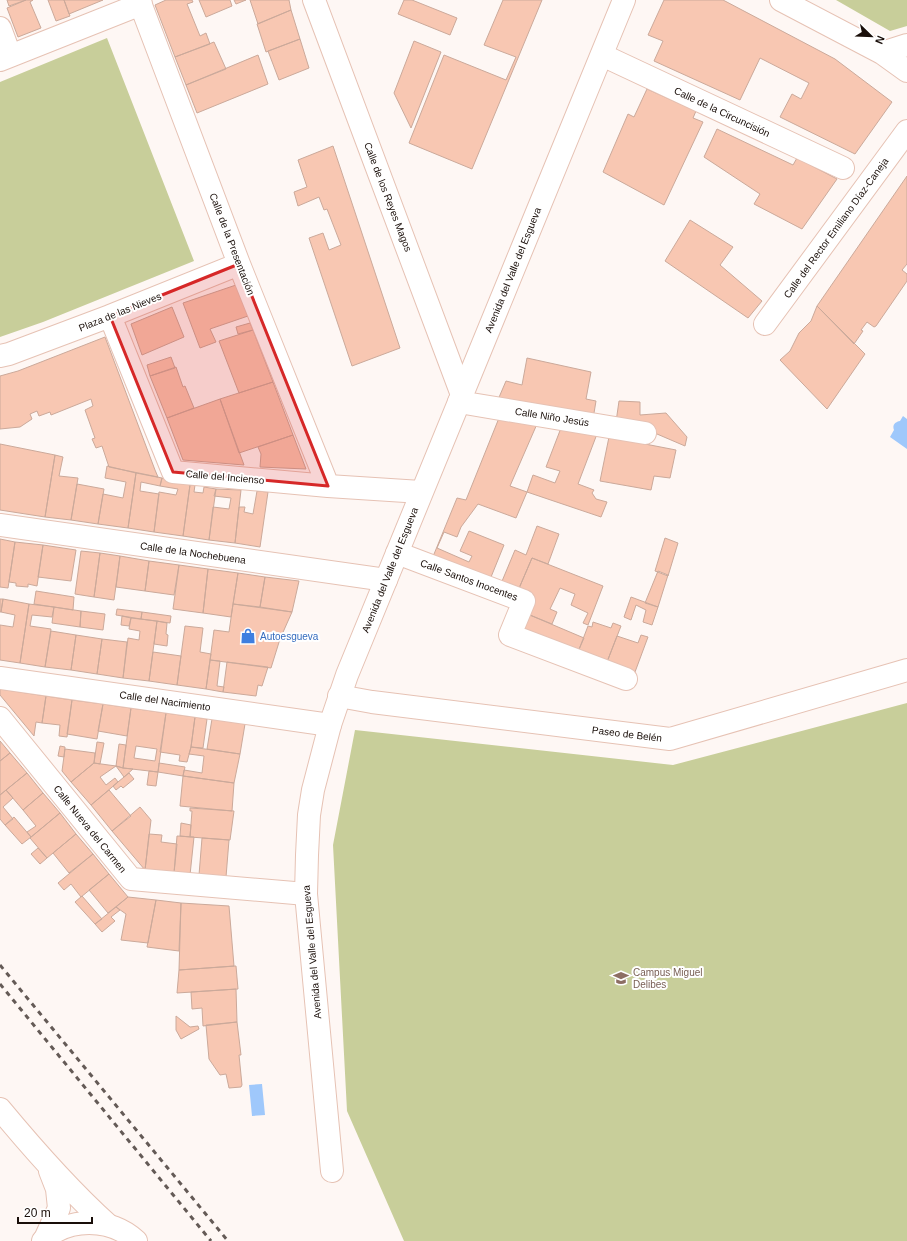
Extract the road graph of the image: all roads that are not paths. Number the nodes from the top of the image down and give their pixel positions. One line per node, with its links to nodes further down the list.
1 (314, 0): 17 (street, Calle de los Reyes Magos)
2 (624, 0): 8 (street, Avenida del Valle del Esgueva)
3 (781, 0): 7 (street)
4 (140, 2): 9 (street); 13 (street, Calle de la Presentación)
5 (0, 28): 9 (street)
6 (907, 45): 7 (street)
7 (882, 52): 10 (street)
8 (602, 55): 12 (street, Calle de la Circuncisión); 17 (street, Avenida del Valle del Esgueva)
9 (5, 57)
10 (907, 71)
11 (907, 131): 15 (street, Calle del Rector Emiliano Díaz-Caneja)
12 (843, 168)
13 (239, 264): 14 (street, Plaza de las Nieves); 19 (street, Calle de la Presentación)
14 (110, 316): 16 (street, Plaza de las Nieves); 19 (street, Calle del Incienso)
15 (765, 324)
16 (0, 356)
17 (461, 399): 18 (street, Calle Niño Jesús); 20 (street, Avenida del Valle del Esgueva)
18 (645, 433)
19 (328, 486): 20 (street, Calle del Incienso)
20 (421, 492): 22 (street, Avenida del Valle del Esgueva)
21 (0, 525): 23 (street, Calle de la Nochebuena)
22 (397, 553): 23 (street, Avenida del Valle del Esgueva); 26 (street, Calle Santos Inocentes)
23 (386, 580): 27 (street, Avenida del Valle del Esgueva)
24 (907, 670): 27 (street, Paseo de Belén)
25 (0, 678): 29 (street, Calle del Nacimiento)
26 (626, 679)
27 (339, 696): 29 (street, Avenida del Valle del Esgueva)
28 (0, 718): 30 (street, Calle Nueva del Carmen)
29 (330, 725): 30 (street, Avenida del Valle del Esgueva)
30 (306, 894): 33 (street, Avenida del Valle del Esgueva)
31 (0, 1109): 32 (street)
32 (49, 1168): 34 (street); 35 (street)
33 (332, 1171)
34 (108, 1225): 35 (street); 36 (street)
35 (44, 1240)
36 (136, 1241)

